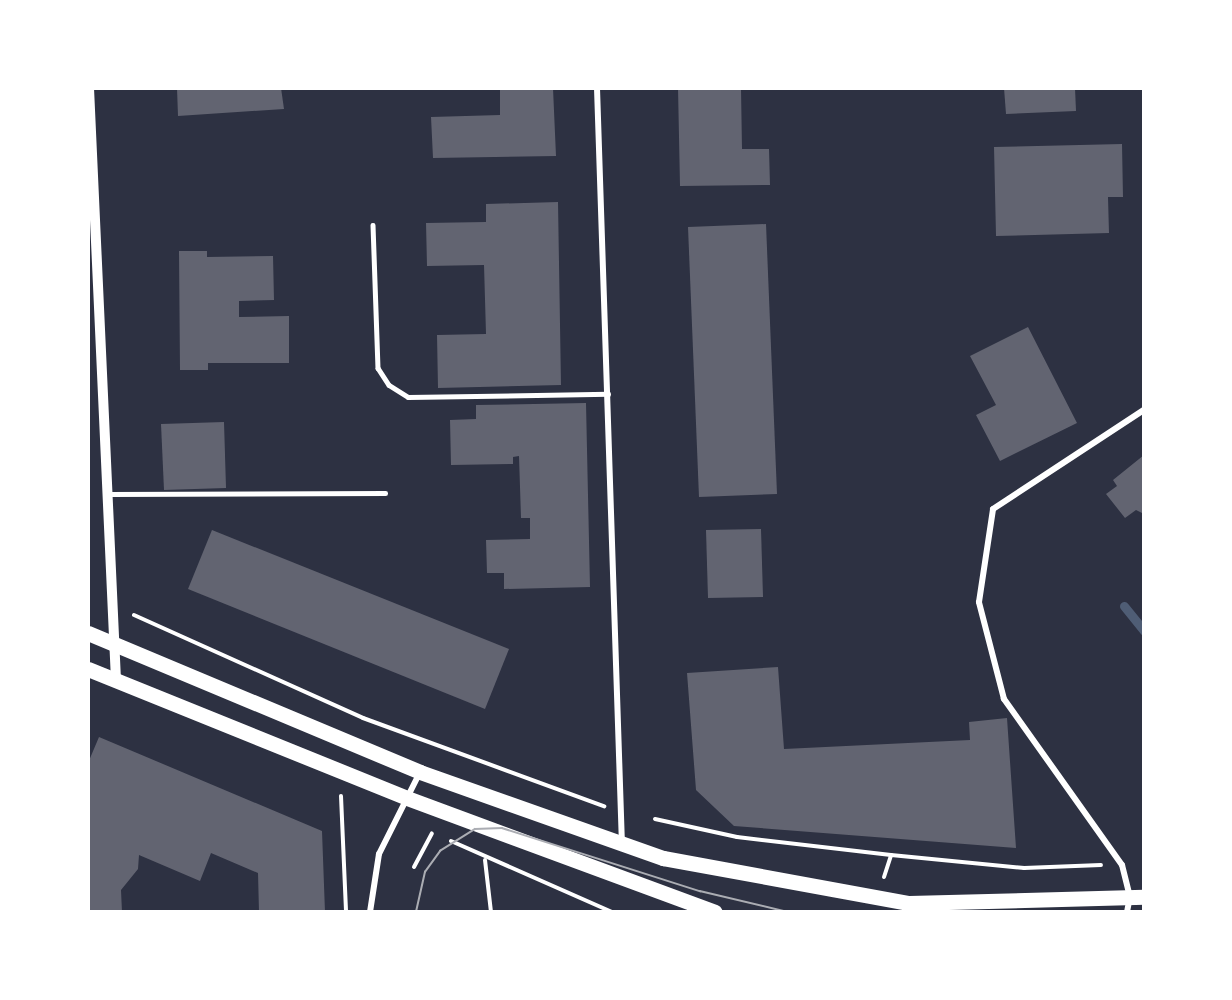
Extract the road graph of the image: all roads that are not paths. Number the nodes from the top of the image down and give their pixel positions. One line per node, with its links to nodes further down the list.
1 (89, 88): 7 (street)
2 (597, 88): 4 (street)
3 (373, 225): 4 (lane)
4 (608, 394): 14 (street)
5 (1143, 410): 15 (street)
6 (385, 493): 7 (lane)
7 (106, 494): 9 (street)
8 (88, 633): 9 (main road)
9 (117, 645): 11 (street); 12 (main road)
10 (88, 669): 11 (main road)
11 (116, 680): 13 (main road)
12 (420, 772): 13 (street); 14 (main road)
13 (408, 798): 17 (street); 18 (main road)
14 (622, 844): 16 (main road)
15 (1133, 902): 16 (main road)
16 (909, 903): 19 (main road)
17 (370, 912)
18 (715, 912)
19 (928, 912)

